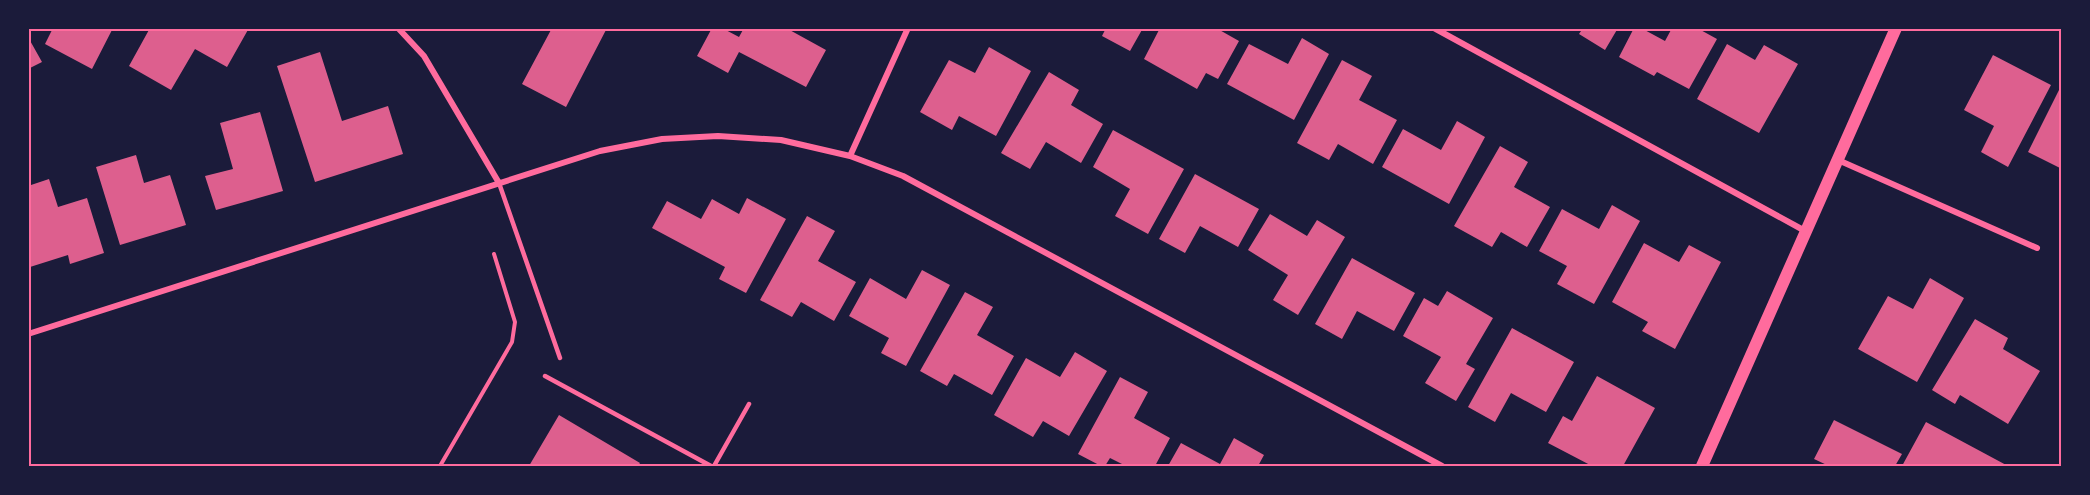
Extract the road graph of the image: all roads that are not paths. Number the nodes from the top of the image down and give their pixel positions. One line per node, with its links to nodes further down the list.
1 (398, 28): 7 (street)
2 (908, 28): 5 (street)
3 (1434, 28): 8 (street)
4 (1896, 28): 6 (main road)
5 (850, 156): 7 (street); 15 (street)
6 (1838, 160): 8 (main road); 9 (street)
7 (499, 183): 10 (street); 11 (lane)
8 (1807, 232): 16 (main road)
9 (2037, 248)
10 (28, 334)
11 (560, 358)
12 (545, 376): 14 (lane)
13 (749, 404): 14 (lane)
14 (713, 466)
15 (1442, 466)
16 (1702, 466)

